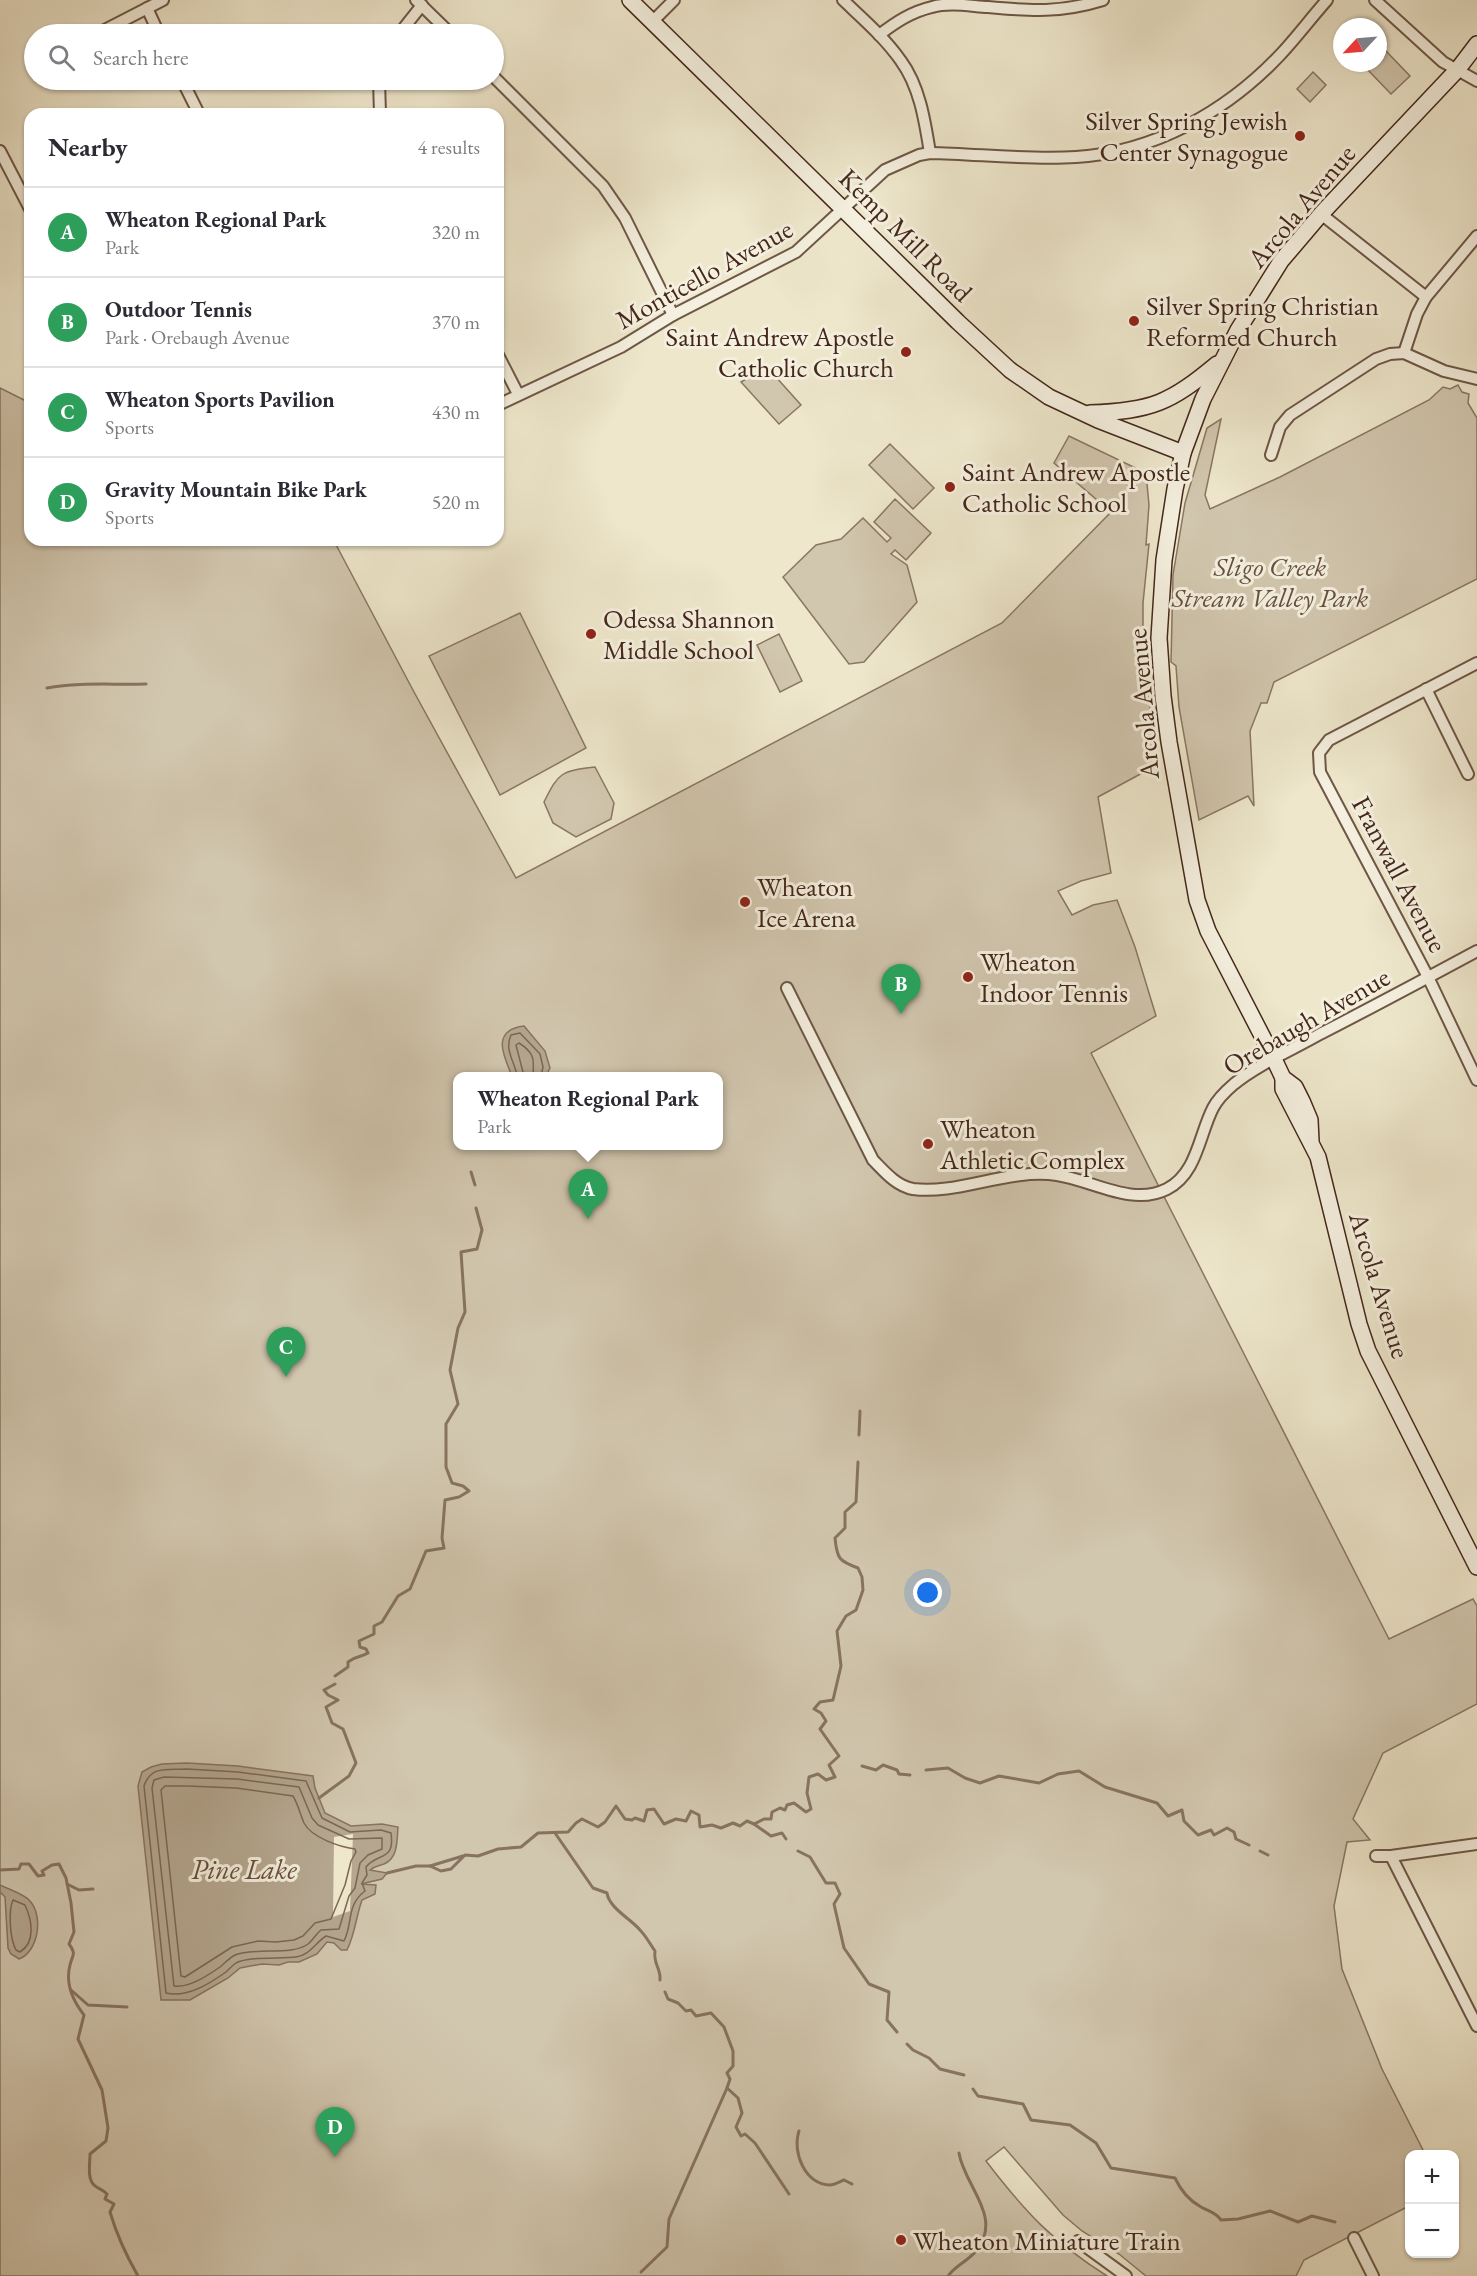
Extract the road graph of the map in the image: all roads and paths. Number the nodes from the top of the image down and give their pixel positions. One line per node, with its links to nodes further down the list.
1 (163, 0): 9 (street)
2 (630, 0): 10 (street, Kemp Mill Road)
3 (674, 0): 10 (street)
4 (843, 0): 15 (street)
5 (1103, 0): 15 (street)
6 (1327, 0): 25 (street, Monticello Avenue)
7 (1375, 0): 17 (street)
8 (419, 3): 13 (street); 14 (street)
9 (147, 8): 11 (street); 12 (street)
10 (652, 22): 27 (street, Kemp Mill Road)
11 (116, 24)
12 (154, 24)
13 (405, 24)
14 (441, 24)
15 (879, 35): 25 (street)
16 (1477, 44): 17 (street, Arcola Avenue)
17 (1458, 69): 18 (street); 28 (street, Arcola Avenue)
18 (1477, 81)
19 (504, 87): 31 (street)
20 (187, 90): 22 (street)
21 (379, 90): 23 (street)
22 (197, 108)
23 (380, 108)
24 (0, 151): 26 (street)
25 (930, 153): 27 (street, Monticello Avenue)
26 (24, 197)
27 (842, 208): 31 (street, Monticello Avenue); 38 (street, Kemp Mill Road)
28 (1322, 214): 30 (street); 33 (street, Arcola Avenue)
29 (1477, 236): 30 (street)
30 (1426, 297): 32 (street)
31 (673, 315): 36 (street, Monticello Avenue)
32 (1404, 353): 35 (street); 40 (street)
33 (1223, 358): 38 (street); 39 (street, Arcola Avenue)
34 (504, 367): 36 (street)
35 (1477, 379)
36 (518, 394): 37 (street, Monticello Avenue)
37 (504, 402)
38 (1084, 414): 39 (street, Kemp Mill Road)
39 (1183, 453): 47 (street, Arcola Avenue)
40 (1271, 455)
41 (1477, 663): 42 (street)
42 (1426, 689): 43 (street); 45 (street, Franwall Avenue)
43 (1468, 774)
44 (1477, 951): 45 (street, Orebaugh Avenue)
45 (1428, 977): 47 (street, Orebaugh Avenue); 48 (street, Franwall Avenue)
46 (787, 988): 47 (street, Orebaugh Avenue)
47 (1274, 1059): 49 (street, Arcola Avenue)
48 (1477, 1080)
49 (1477, 1566)
50 (1477, 1844): 52 (street)
51 (1376, 1856): 52 (street)
52 (1391, 1856): 53 (street)
53 (1477, 2026)
54 (1354, 2238): 57 (street)
55 (1078, 2241): 56 (street)
56 (1126, 2276)
57 (1373, 2276)

